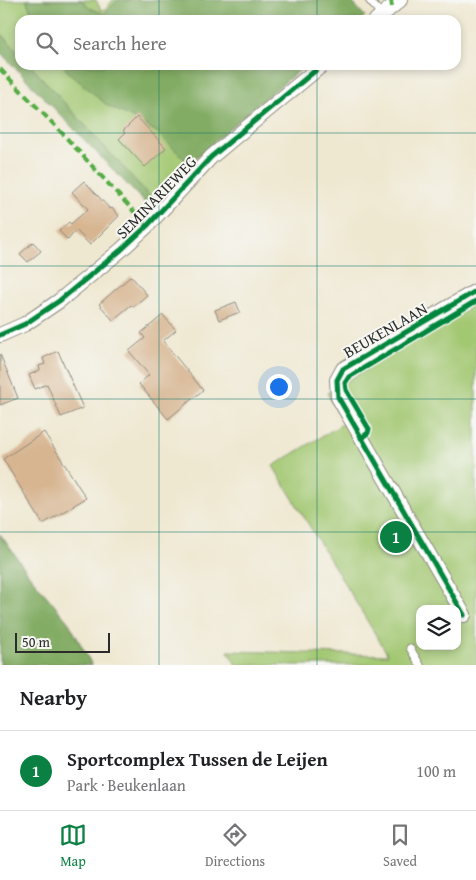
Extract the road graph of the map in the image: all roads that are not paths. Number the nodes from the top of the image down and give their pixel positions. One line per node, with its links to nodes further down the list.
1 (369, 0): 3 (lane)
2 (400, 0): 4 (street)
3 (377, 15)
4 (382, 15)
5 (316, 70): 7 (street, SEMINARIEWEG)
6 (476, 291): 8 (street, BEUKENLAAN)
7 (0, 335)
8 (464, 616)
9 (410, 648): 10 (lane)
10 (420, 665)

